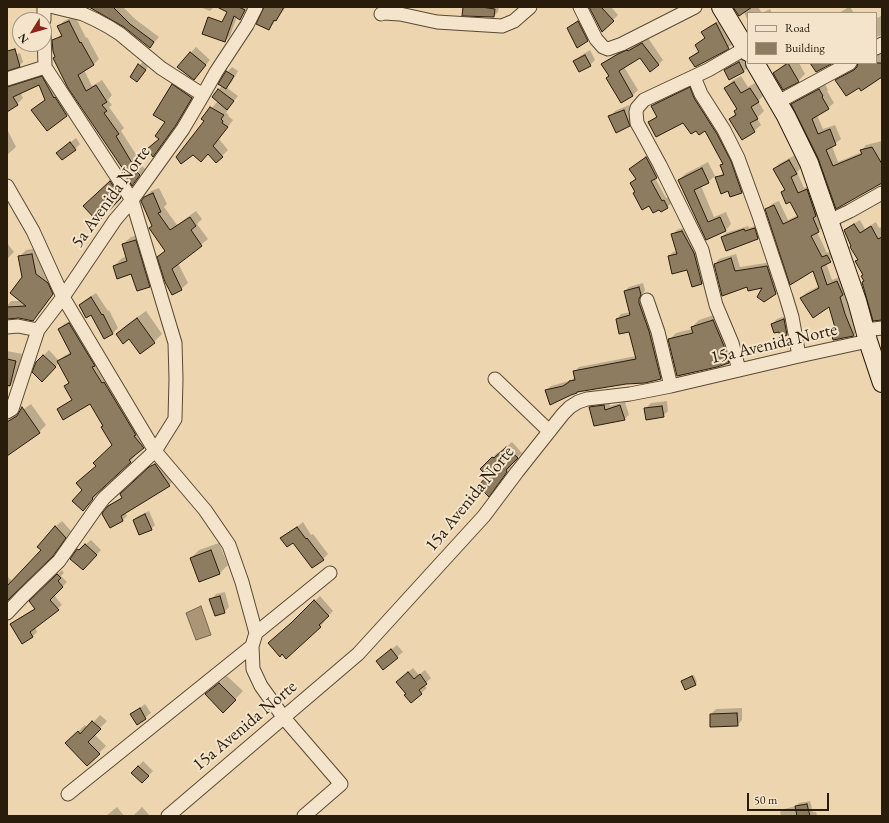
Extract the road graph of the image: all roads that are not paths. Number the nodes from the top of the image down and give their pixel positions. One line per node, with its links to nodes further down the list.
1 (54, 7): 16 (street)
2 (256, 7): 16 (street, 5a Avenida Norte)
3 (530, 7): 7 (street)
4 (580, 7): 5 (street)
5 (696, 7)
6 (721, 7): 8 (street)
7 (381, 14)
8 (747, 49)
9 (44, 52): 13 (street)
10 (747, 55): 14 (street)
11 (756, 64): 17 (street)
12 (848, 64): 17 (street)
13 (44, 67): 15 (street); 20 (street)
14 (694, 77): 27 (street); 28 (street)
15 (7, 79)
16 (203, 95): 20 (street, 5a Avenida Norte)
17 (778, 102): 21 (street)
18 (7, 186): 22 (street)
19 (882, 193): 21 (street)
20 (132, 200): 22 (street, 5a Avenida Norte); 34 (street)
21 (829, 221): 26 (street)
22 (63, 297): 25 (street, 5a Avenida Norte); 34 (street)
23 (647, 300): 31 (street)
24 (7, 327): 25 (street)
25 (38, 330): 32 (street, 5a Avenida Norte)
26 (872, 333): 27 (street, 15a Avenida Norte); 30 (street)
27 (799, 356): 28 (street, 15a Avenida Norte)
28 (739, 370): 31 (street, 15a Avenida Norte)
29 (495, 379): 33 (street)
30 (882, 383)
31 (671, 386): 33 (street, 15a Avenida Norte)
32 (7, 412)
33 (549, 431): 39 (street, 15a Avenida Norte)
34 (155, 451): 36 (street); 37 (street)
35 (330, 573): 37 (street)
36 (7, 614)
37 (256, 633): 38 (street)
38 (252, 646): 39 (street); 40 (street)
39 (284, 718): 41 (street, 15a Avenida Norte); 42 (street)
40 (68, 794)
41 (168, 816)
42 (304, 816)

